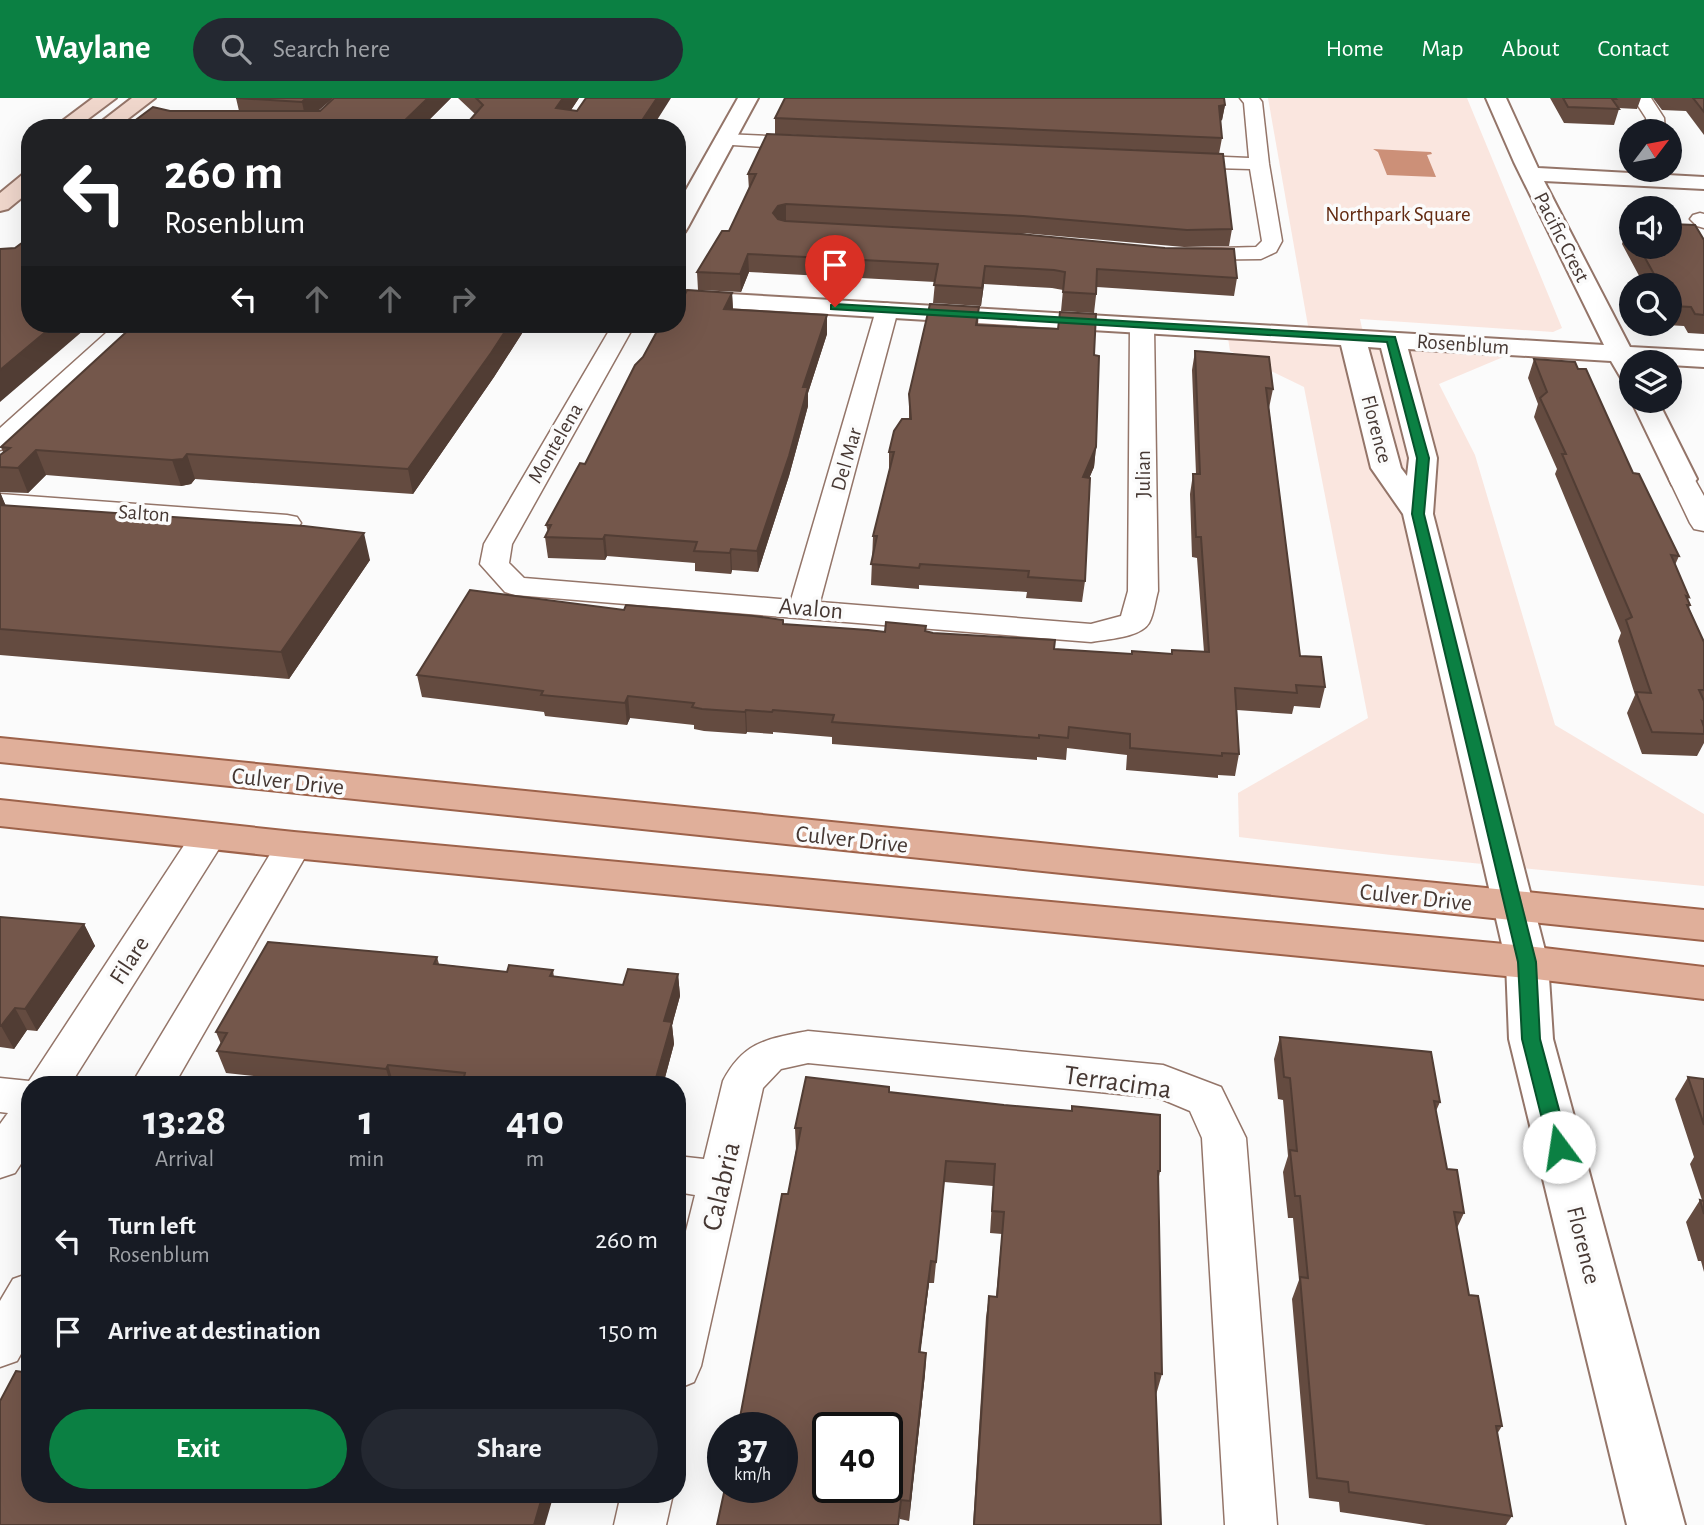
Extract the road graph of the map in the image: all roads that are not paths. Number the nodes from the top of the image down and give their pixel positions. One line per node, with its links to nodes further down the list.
1 (106, 98): 7 (main road)
2 (145, 98): 8 (main road)
3 (748, 98): 10 (street)
4 (1249, 98): 13 (street)
5 (1496, 98): 14 (street, Pacific Crest)
6 (1642, 98): 9 (street)
7 (76, 119)
8 (116, 119)
9 (1656, 119)
10 (724, 141): 11 (street); 21 (street)
11 (834, 145)
12 (1163, 160): 13 (street)
13 (1259, 164): 22 (street)
14 (1527, 168): 15 (street); 18 (street); 30 (street, Pacific Crest)
15 (1619, 168)
16 (1682, 171): 17 (street)
17 (1704, 172)
18 (1704, 183)
19 (21, 187): 20 (main road)
20 (0, 204)
21 (686, 211)
22 (1172, 254)
23 (686, 299): 24 (street, Rosenblum)
24 (887, 310): 25 (street, Rosenblum); 42 (street, Del Mar)
25 (1142, 326): 28 (street, Rosenblum); 43 (street, Julian)
26 (119, 333): 35 (street)
27 (619, 333): 41 (street, Montelena)
28 (1352, 336): 29 (street, Rosenblum); 38 (street, Florence)
29 (1392, 339): 33 (street, Rosenblum); 38 (street, Florence)
30 (1619, 350)
31 (1704, 359): 32 (street, Rosenblum)
32 (1682, 360)
33 (1619, 363)
34 (1651, 413): 36 (street)
35 (0, 442)
36 (1693, 480): 40 (street)
37 (0, 502): 39 (street, Salton)
38 (1418, 514): 48 (street, Florence)
39 (287, 523)
40 (1704, 523)
41 (494, 564): 42 (street, Avalon)
42 (804, 607): 43 (street, Avalon)
43 (1135, 621)
44 (0, 750): 48 (main road, Culver Drive)
45 (0, 813): 46 (main road)
46 (209, 836): 47 (main road); 53 (street, Filare)
47 (294, 845): 50 (main road); 54 (street)
48 (1512, 906): 49 (main road, Culver Drive); 50 (street, Florence)
49 (1704, 925)
50 (1527, 962): 51 (main road); 67 (street, Florence)
51 (1704, 983)
52 (768, 1055): 60 (street, Calabria); 66 (street, Terracima)
53 (54, 1076)
54 (157, 1076)
55 (0, 1095): 56 (street)
56 (21, 1097)
57 (21, 1128): 58 (street)
58 (0, 1160)
59 (686, 1175): 60 (street)
60 (721, 1179): 62 (street, Calabria)
61 (21, 1309): 63 (street)
62 (686, 1328)
63 (0, 1345)
64 (645, 1503): 65 (street)
65 (640, 1525)
66 (1251, 1525)
67 (1656, 1525)

